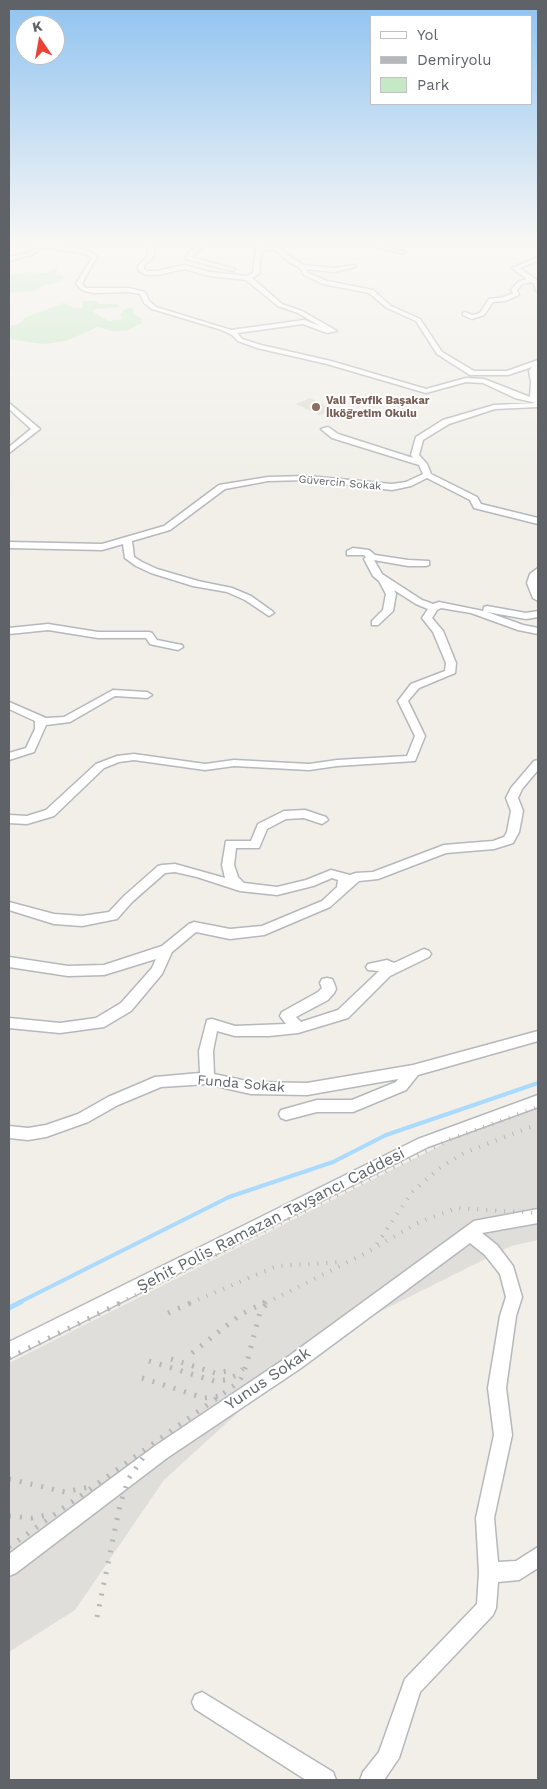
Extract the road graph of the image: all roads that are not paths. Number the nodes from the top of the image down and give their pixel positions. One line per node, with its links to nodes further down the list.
1 (220, 328): 6 (street)
2 (257, 328): 6 (street)
3 (321, 328): 4 (street)
4 (330, 328)
5 (423, 328): 8 (street)
6 (231, 332): 9 (street)
7 (538, 362): 8 (street); 10 (street)
8 (473, 373): 9 (street)
9 (480, 381): 10 (street)
10 (537, 402): 16 (street)
11 (9, 405): 13 (street)
12 (325, 429): 16 (street)
13 (20, 442): 14 (street); 15 (street)
14 (9, 443)
15 (9, 451)
16 (423, 464): 17 (street)
17 (428, 475): 18 (street); 19 (street, Güvercin Sokak)
18 (538, 522)
19 (127, 540): 20 (street, Güvercin Sokak); 28 (street)
20 (9, 545)
21 (350, 553): 22 (street)
22 (372, 557): 23 (street); 25 (street)
23 (426, 563)
24 (538, 571): 26 (street)
25 (383, 579): 27 (street); 30 (street)
26 (538, 598)
27 (437, 606): 29 (street); 32 (street); 39 (street)
28 (269, 613)
29 (538, 614)
30 (375, 623)
31 (9, 631): 33 (street)
32 (538, 631)
33 (178, 646)
34 (148, 695): 36 (street)
35 (9, 705): 36 (street)
36 (40, 722): 37 (street)
37 (9, 757)
38 (538, 763): 42 (street)
39 (9, 818)
40 (322, 820): 41 (street)
41 (240, 888): 42 (street); 43 (street)
42 (343, 888): 44 (street)
43 (9, 906)
44 (167, 948): 46 (street); 50 (street)
45 (424, 954): 48 (street)
46 (9, 962)
47 (373, 967): 48 (street)
48 (393, 968): 51 (street)
49 (326, 983): 51 (street)
50 (9, 1022)
51 (298, 1028): 54 (street)
52 (538, 1036): 53 (street, Funda Sokak)
53 (413, 1071): 54 (street, Funda Sokak); 56 (street)
54 (207, 1078): 57 (street, Funda Sokak)
55 (538, 1101): 60 (street, Şehit Polis Ramazan Tavşancı Caddesi)
56 (286, 1114)
57 (9, 1132)
58 (538, 1216): 59 (street, Yunus Sokak)
59 (471, 1234): 62 (street, Yunus Sokak); 63 (street)
60 (9, 1351)
61 (538, 1558): 63 (street)
62 (9, 1566)
63 (489, 1573): 66 (street)
64 (202, 1702): 65 (street)
65 (325, 1780)
66 (371, 1780)

